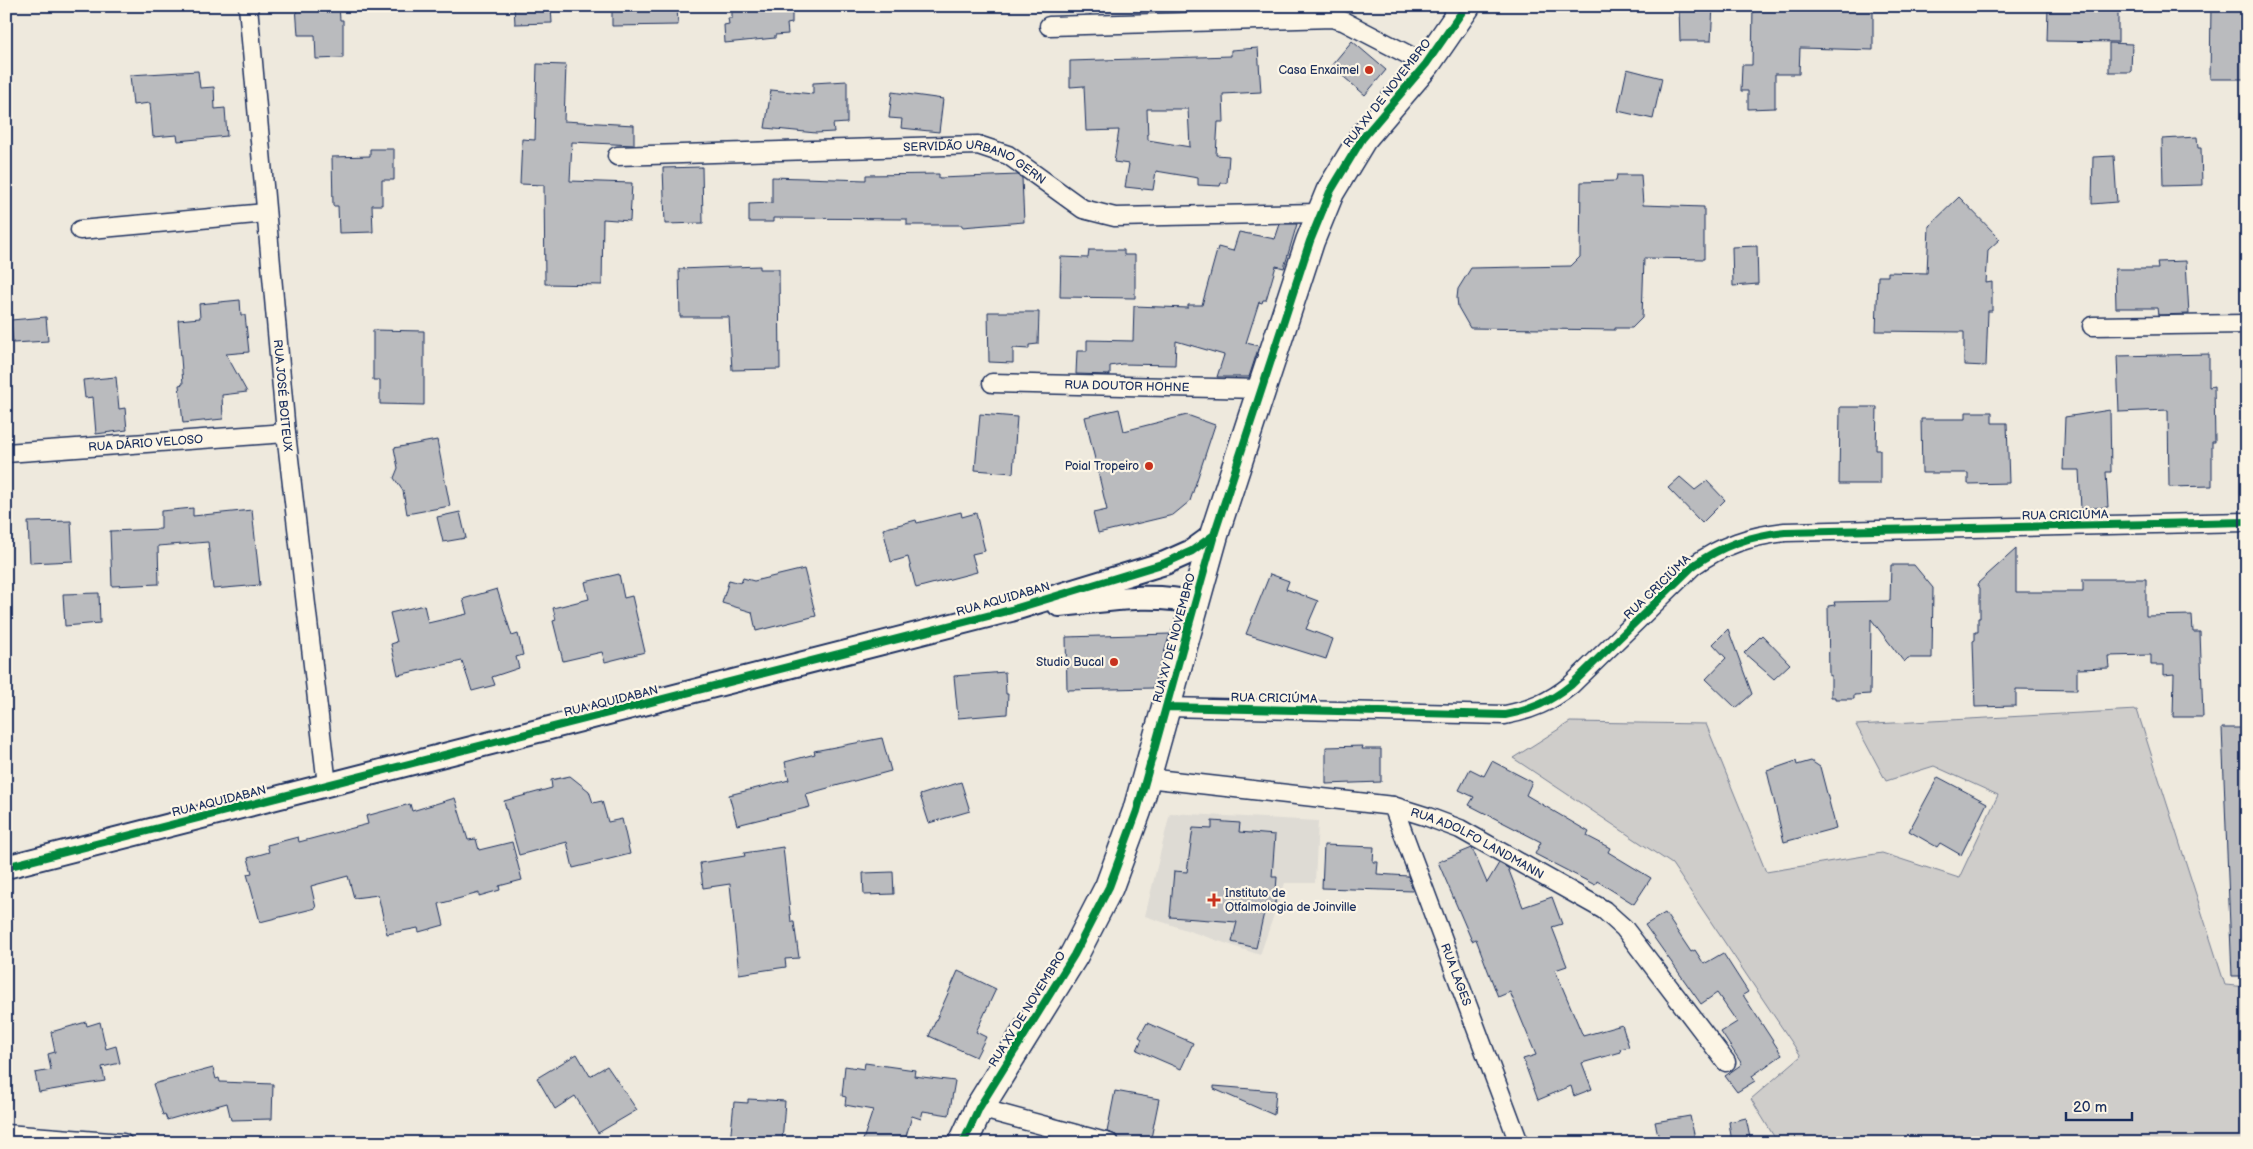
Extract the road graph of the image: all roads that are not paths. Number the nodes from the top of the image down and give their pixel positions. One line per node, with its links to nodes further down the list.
1 (248, 6): 6 (street, RUA JOSÉ BOITEUX)
2 (1466, 6): 4 (main road, RUA XV DE NOVEMBRO)
3 (1049, 26): 4 (street)
4 (1426, 64): 7 (main road, RUA XV DE NOVEMBRO)
5 (617, 156): 7 (street, SERVIDÃO URBANO GERN)
6 (266, 213): 8 (street); 13 (street, RUA JOSÉ BOITEUX)
7 (1321, 213): 12 (main road, RUA XV DE NOVEMBRO)
8 (80, 230)
9 (2247, 324): 10 (street)
10 (2092, 326)
11 (992, 383): 12 (street, RUA DOUTOR HOHNE)
12 (1261, 389): 16 (main road, RUA XV DE NOVEMBRO)
13 (286, 433): 14 (street, RUA DÁRIO VELOSO); 21 (street, RUA JOSÉ BOITEUX)
14 (6, 453)
15 (2247, 522): 19 (street, RUA CRICIÚMA)
16 (1214, 535): 17 (main road, RUA XV DE NOVEMBRO); 18 (street, RUA AQUIDABAN)
17 (1196, 603): 18 (street, RUA AQUIDABAN); 19 (main road, RUA XV DE NOVEMBRO)
18 (1010, 610): 21 (street, RUA AQUIDABAN)
19 (1167, 707): 20 (main road, RUA XV DE NOVEMBRO)
20 (1146, 778): 22 (street, RUA ADOLFO LANDMANN); 25 (main road, RUA XV DE NOVEMBRO)
21 (328, 785): 23 (street, RUA AQUIDABAN)
22 (1393, 806): 24 (street, RUA ADOLFO LANDMANN); 30 (street, RUA LAGES)
23 (6, 867)
24 (1726, 1062)
25 (979, 1108): 28 (main road, RUA XV DE NOVEMBRO); 29 (street)
26 (6, 1134): 27 (street)
27 (123, 1143)
28 (963, 1143)
29 (1109, 1143)
30 (1519, 1143)

